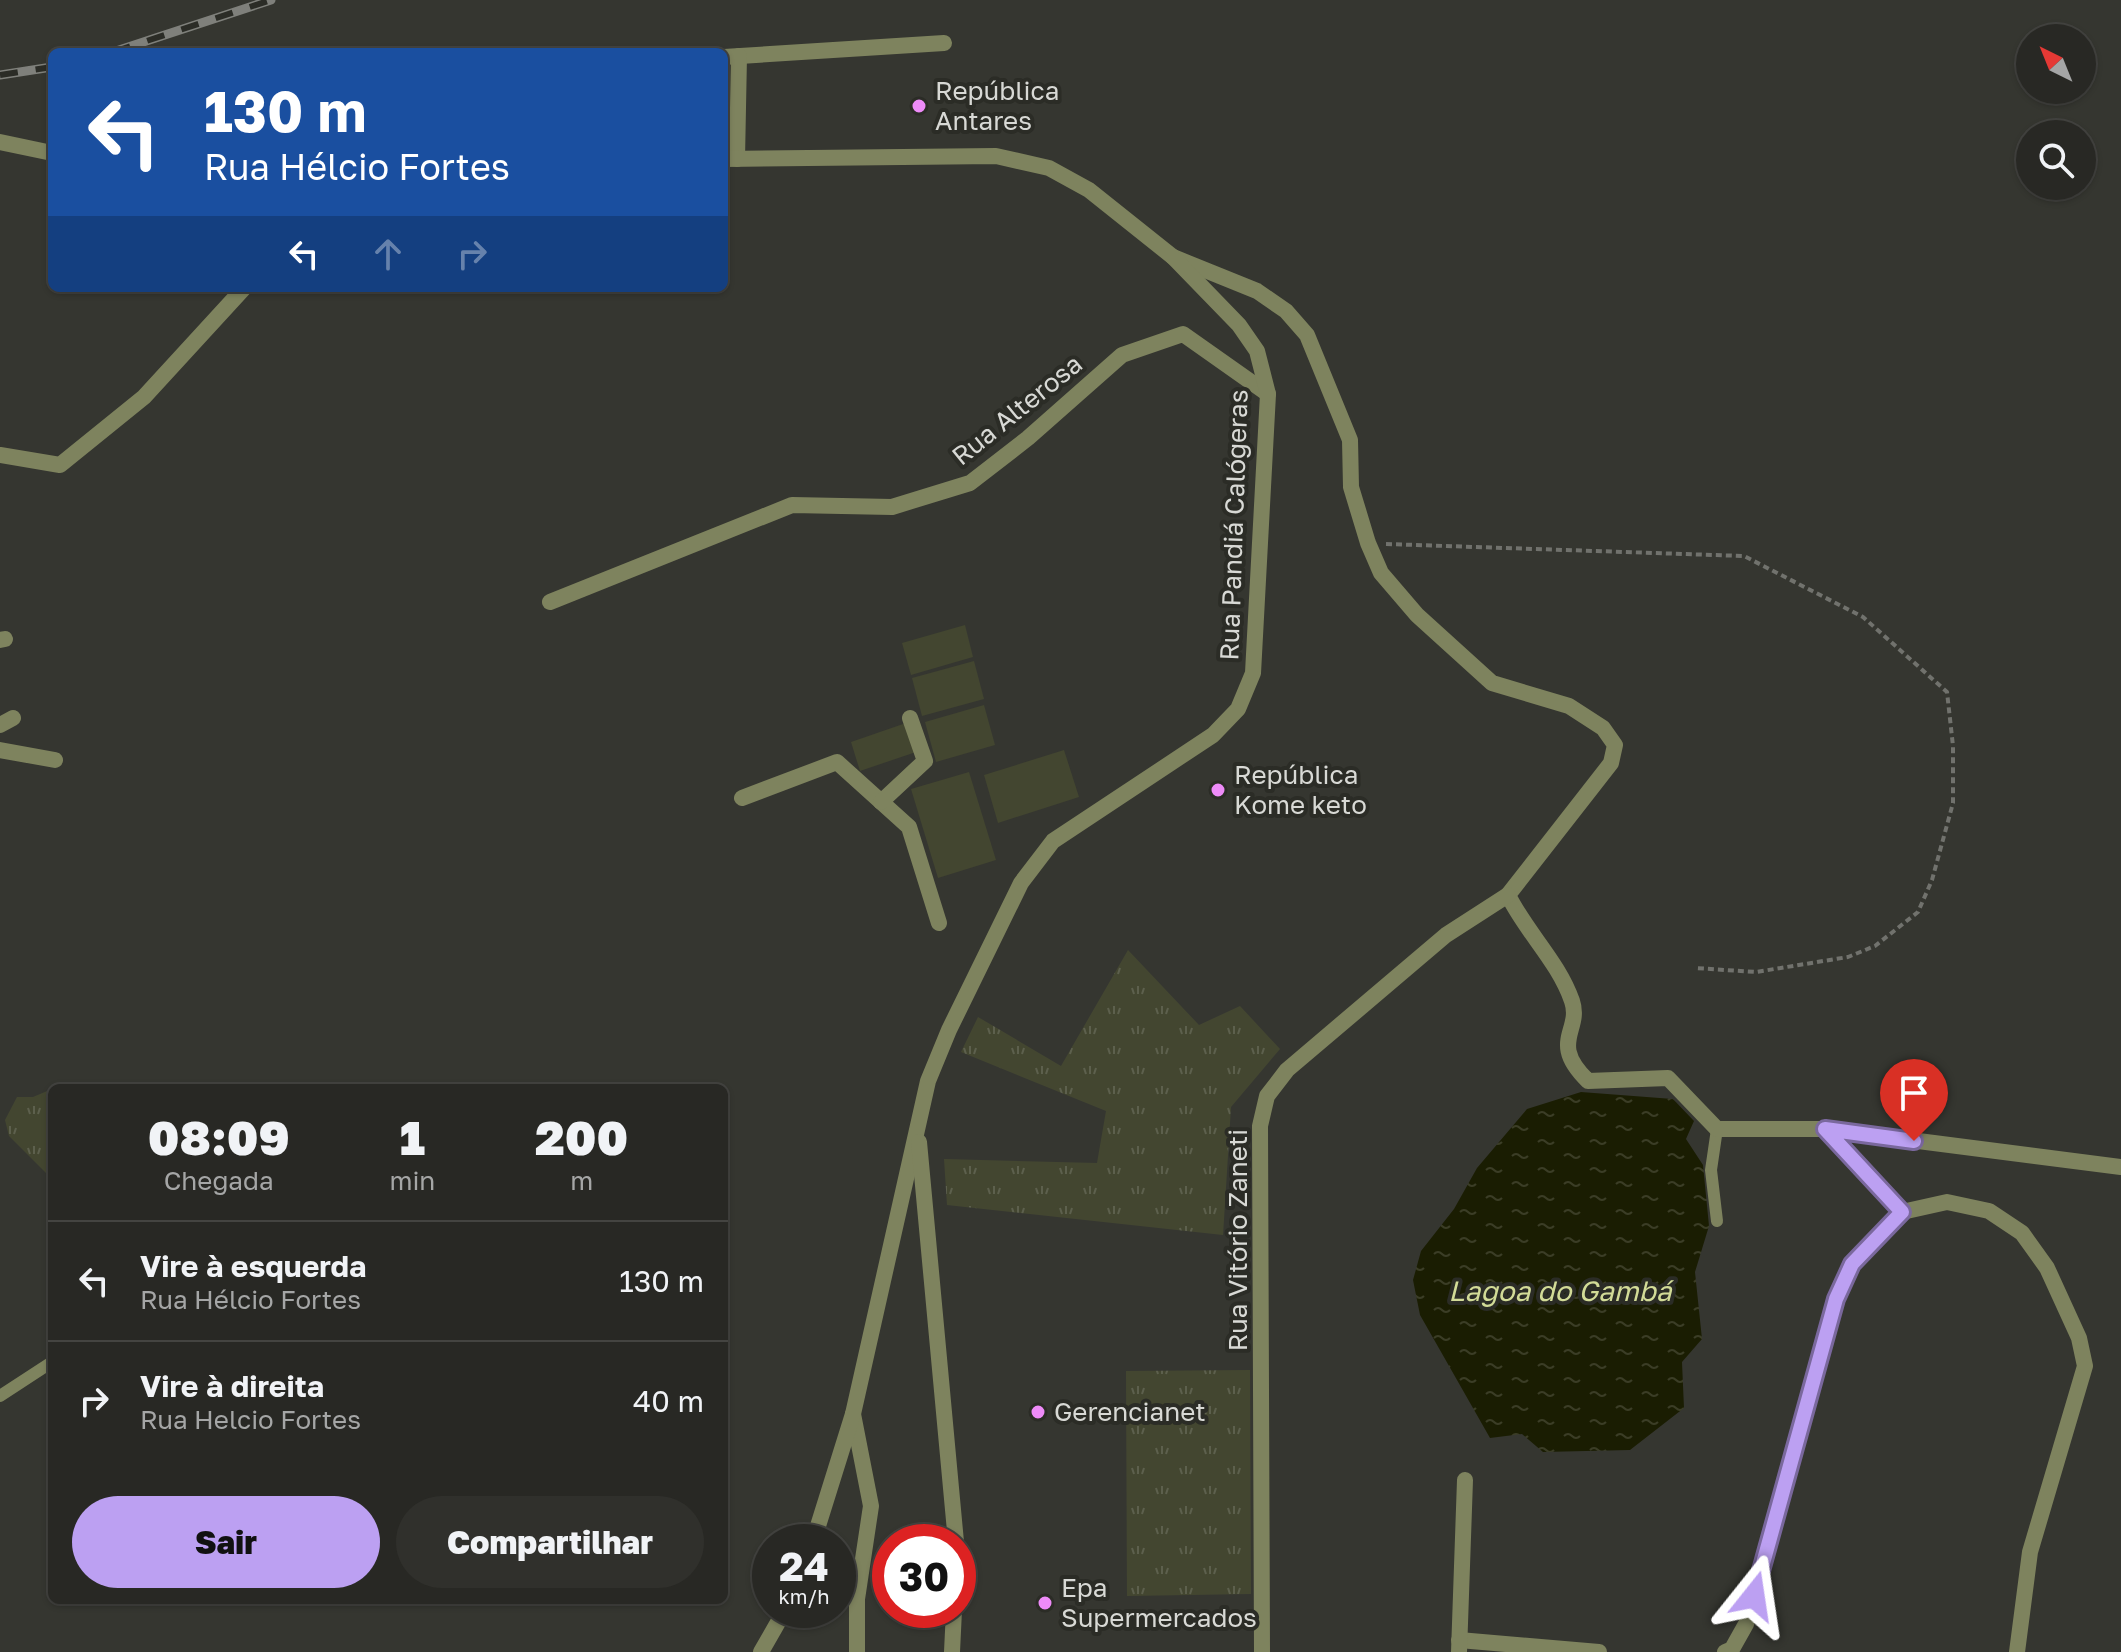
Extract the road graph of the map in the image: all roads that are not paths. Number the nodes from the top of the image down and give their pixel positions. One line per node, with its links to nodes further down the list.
1 (944, 43): 2 (street)
2 (732, 57): 5 (street)
3 (0, 142): 4 (street)
4 (48, 152)
5 (731, 159): 6 (street, Rua Pandiá Calógeras)
6 (1173, 257): 8 (street, Rua Pandiá Calógeras); 16 (street, Rua Vitório Zaneti)
7 (240, 292): 9 (street)
8 (1268, 394): 10 (street, Rua Alterosa); 18 (street, Rua Pandiá Calógeras)
9 (0, 455)
10 (550, 602)
11 (910, 718): 15 (street)
12 (0, 750): 13 (street)
13 (55, 760)
14 (742, 798): 15 (street)
15 (881, 802): 17 (street)
16 (1508, 895): 19 (street); 36 (street, Rua Vitório Zaneti)
17 (939, 923)
18 (917, 1129): 26 (street, Rua Pandiá Calógeras); 29 (street)
19 (1717, 1129): 20 (street); 23 (lane)
20 (1825, 1129): 21 (street); 22 (street)
21 (2121, 1167)
22 (1902, 1212): 38 (street); 39 (street)
23 (1717, 1221)
24 (48, 1365): 25 (lane)
25 (0, 1396)
26 (853, 1414): 28 (street, Rua Pandiá Calógeras); 34 (street)
27 (1465, 1480): 32 (street)
28 (819, 1524)
29 (954, 1524)
30 (775, 1628): 33 (street)
31 (953, 1628): 35 (street)
32 (1459, 1646): 37 (street)
33 (761, 1652)
34 (857, 1652)
35 (952, 1652)
36 (1262, 1652)
37 (1599, 1652)
38 (1725, 1652)
39 (2017, 1652)

